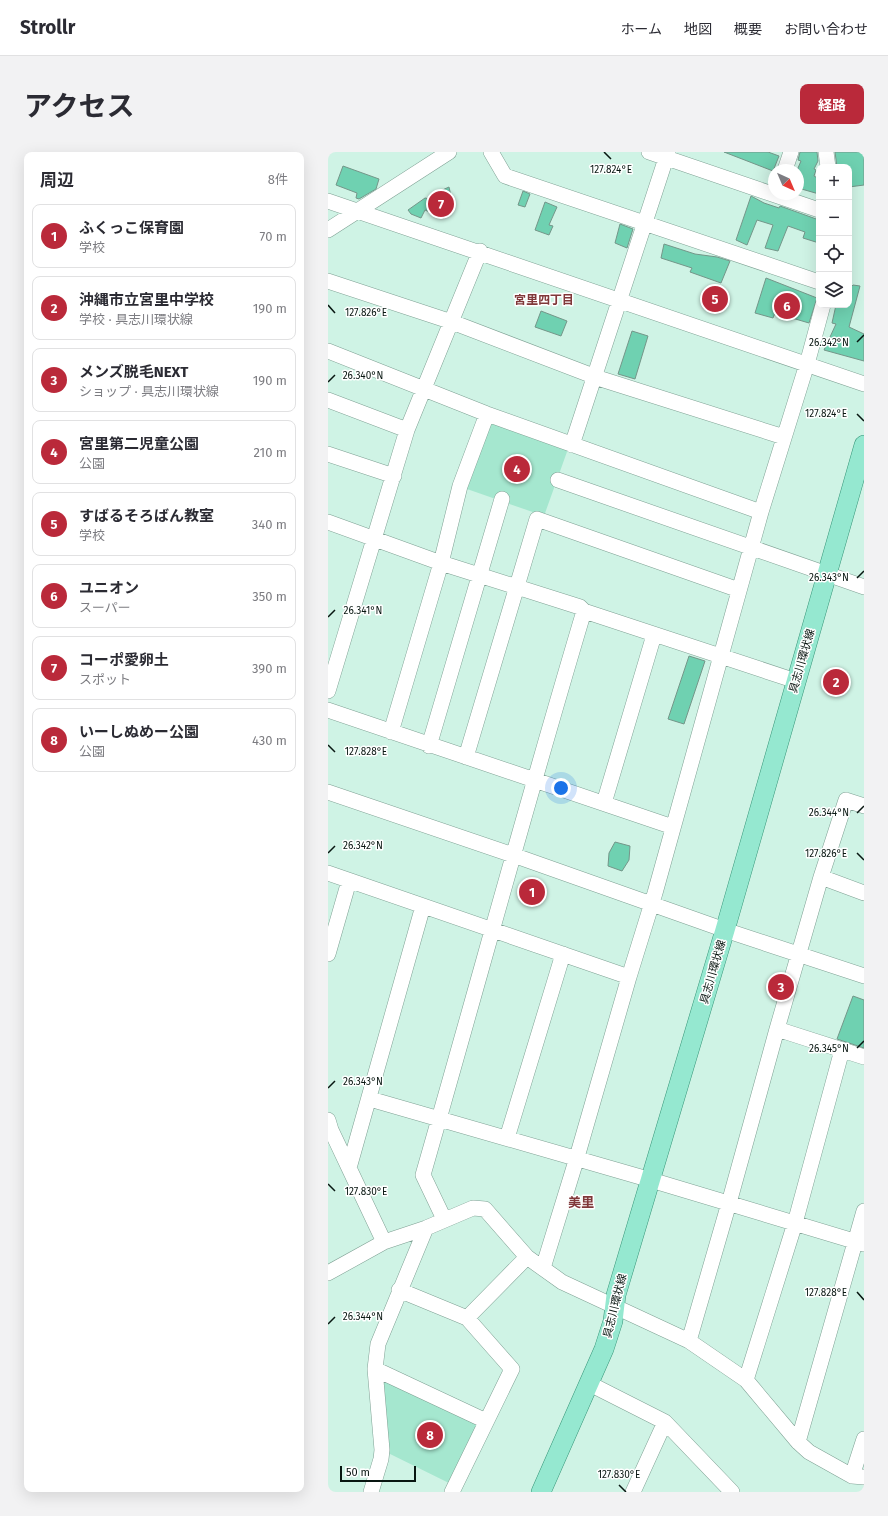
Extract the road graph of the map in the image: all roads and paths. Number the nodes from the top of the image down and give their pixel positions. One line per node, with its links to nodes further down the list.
1 (449, 152): 13 (street)
2 (491, 152): 14 (street)
3 (649, 152): 6 (street)
4 (791, 152): 7 (street)
5 (826, 152): 8 (street)
6 (667, 155): 9 (street); 14 (street)
7 (787, 164)
8 (828, 164)
9 (768, 192)
10 (790, 200): 12 (street)
11 (328, 201): 13 (street)
12 (816, 209)
13 (358, 211): 15 (street); 16 (street)
14 (645, 224): 18 (street); 19 (street)
15 (328, 230)
16 (480, 251): 19 (street); 21 (street)
17 (328, 281): 21 (street)
18 (816, 281)
19 (621, 300): 23 (street); 24 (street)
20 (822, 308): 23 (street)
21 (452, 322): 24 (street); 26 (street)
22 (328, 351): 26 (street)
23 (807, 364): 25 (street); 30 (street)
24 (596, 376): 30 (street); 31 (street)
25 (864, 384)
26 (423, 389): 28 (street); 29 (street)
27 (328, 400): 29 (street)
28 (487, 414): 31 (street); 42 (street)
29 (407, 430): 35 (street)
30 (784, 437): 38 (street)
31 (572, 445): 38 (street)
32 (864, 445): 34 (main road, 具志川環状線)
33 (328, 454): 35 (street)
34 (861, 468): 43 (main road, 具志川環状線)
35 (394, 476): 40 (street)
36 (558, 480): 41 (street)
37 (502, 499): 44 (street)
38 (761, 512): 41 (street)
39 (328, 522): 40 (street)
40 (376, 539): 42 (street); 52 (street)
41 (751, 548): 43 (street); 47 (street)
42 (441, 563): 44 (street); 54 (street)
43 (827, 575): 46 (street); 51 (main road, 具志川環状線)
44 (480, 576): 45 (street); 55 (street)
45 (517, 588): 47 (street); 48 (street); 56 (street)
46 (864, 588)
47 (739, 590): 50 (street)
48 (584, 611): 49 (street); 57 (street)
49 (654, 635): 50 (street); 59 (street)
50 (720, 657): 51 (street); 61 (street)
51 (796, 681): 70 (main road, 具志川環状線)
52 (328, 691)
53 (328, 710): 54 (street)
54 (391, 732): 55 (street)
55 (429, 746): 56 (street)
56 (466, 758): 57 (street)
57 (533, 781): 59 (street); 62 (street)
58 (328, 792): 62 (street)
59 (604, 803): 61 (street)
60 (864, 806): 64 (street)
61 (673, 827): 67 (street)
62 (514, 855): 67 (street); 69 (street)
63 (328, 874): 65 (street)
64 (821, 877): 66 (street); 73 (street)
65 (349, 881): 68 (street); 71 (street)
66 (864, 893)
67 (652, 904): 70 (street); 75 (street)
68 (423, 906): 69 (street); 79 (street)
69 (494, 929): 72 (street); 80 (street)
70 (725, 930): 73 (street); 85 (main road, 具志川環状線)
71 (328, 954)
72 (563, 954): 75 (street); 82 (street)
73 (799, 954): 74 (street); 76 (street)
74 (864, 976)
75 (629, 977): 83 (street)
76 (777, 1029): 77 (street); 86 (street)
77 (842, 1050): 78 (street); 89 (street)
78 (864, 1057)
79 (370, 1099): 80 (street); 84 (street)
80 (439, 1119): 82 (street); 88 (street)
81 (328, 1120): 84 (street)
82 (507, 1138): 83 (street)
83 (577, 1159): 85 (street); 94 (street)
84 (349, 1168): 91 (street)
85 (652, 1180): 86 (street); 97 (main road, 具志川環状線)
86 (729, 1203): 89 (street); 99 (street)
87 (864, 1211): 92 (street)
88 (444, 1219): 90 (street); 93 (street)
89 (794, 1223): 92 (street); 101 (street)
90 (426, 1228): 91 (street); 96 (street)
91 (384, 1242): 95 (street)
92 (860, 1243): 106 (street)
93 (527, 1257): 94 (street); 98 (street)
94 (543, 1268): 97 (street)
95 (328, 1273)
96 (399, 1290): 98 (street); 100 (street)
97 (616, 1307): 99 (street); 102 (main road, 具志川環状線)
98 (466, 1318): 103 (street)
99 (689, 1340): 101 (street)
100 (375, 1369): 103 (street); 108 (street)
101 (746, 1380): 106 (street)
102 (590, 1384): 104 (street); 110 (main road, 具志川環状線)
103 (486, 1421): 109 (street)
104 (665, 1422): 111 (street); 112 (street)
105 (864, 1439): 107 (street)
106 (798, 1442): 107 (street)
107 (858, 1476)
108 (371, 1492)
109 (452, 1492)
110 (542, 1492)
111 (633, 1492)
112 (732, 1492)

